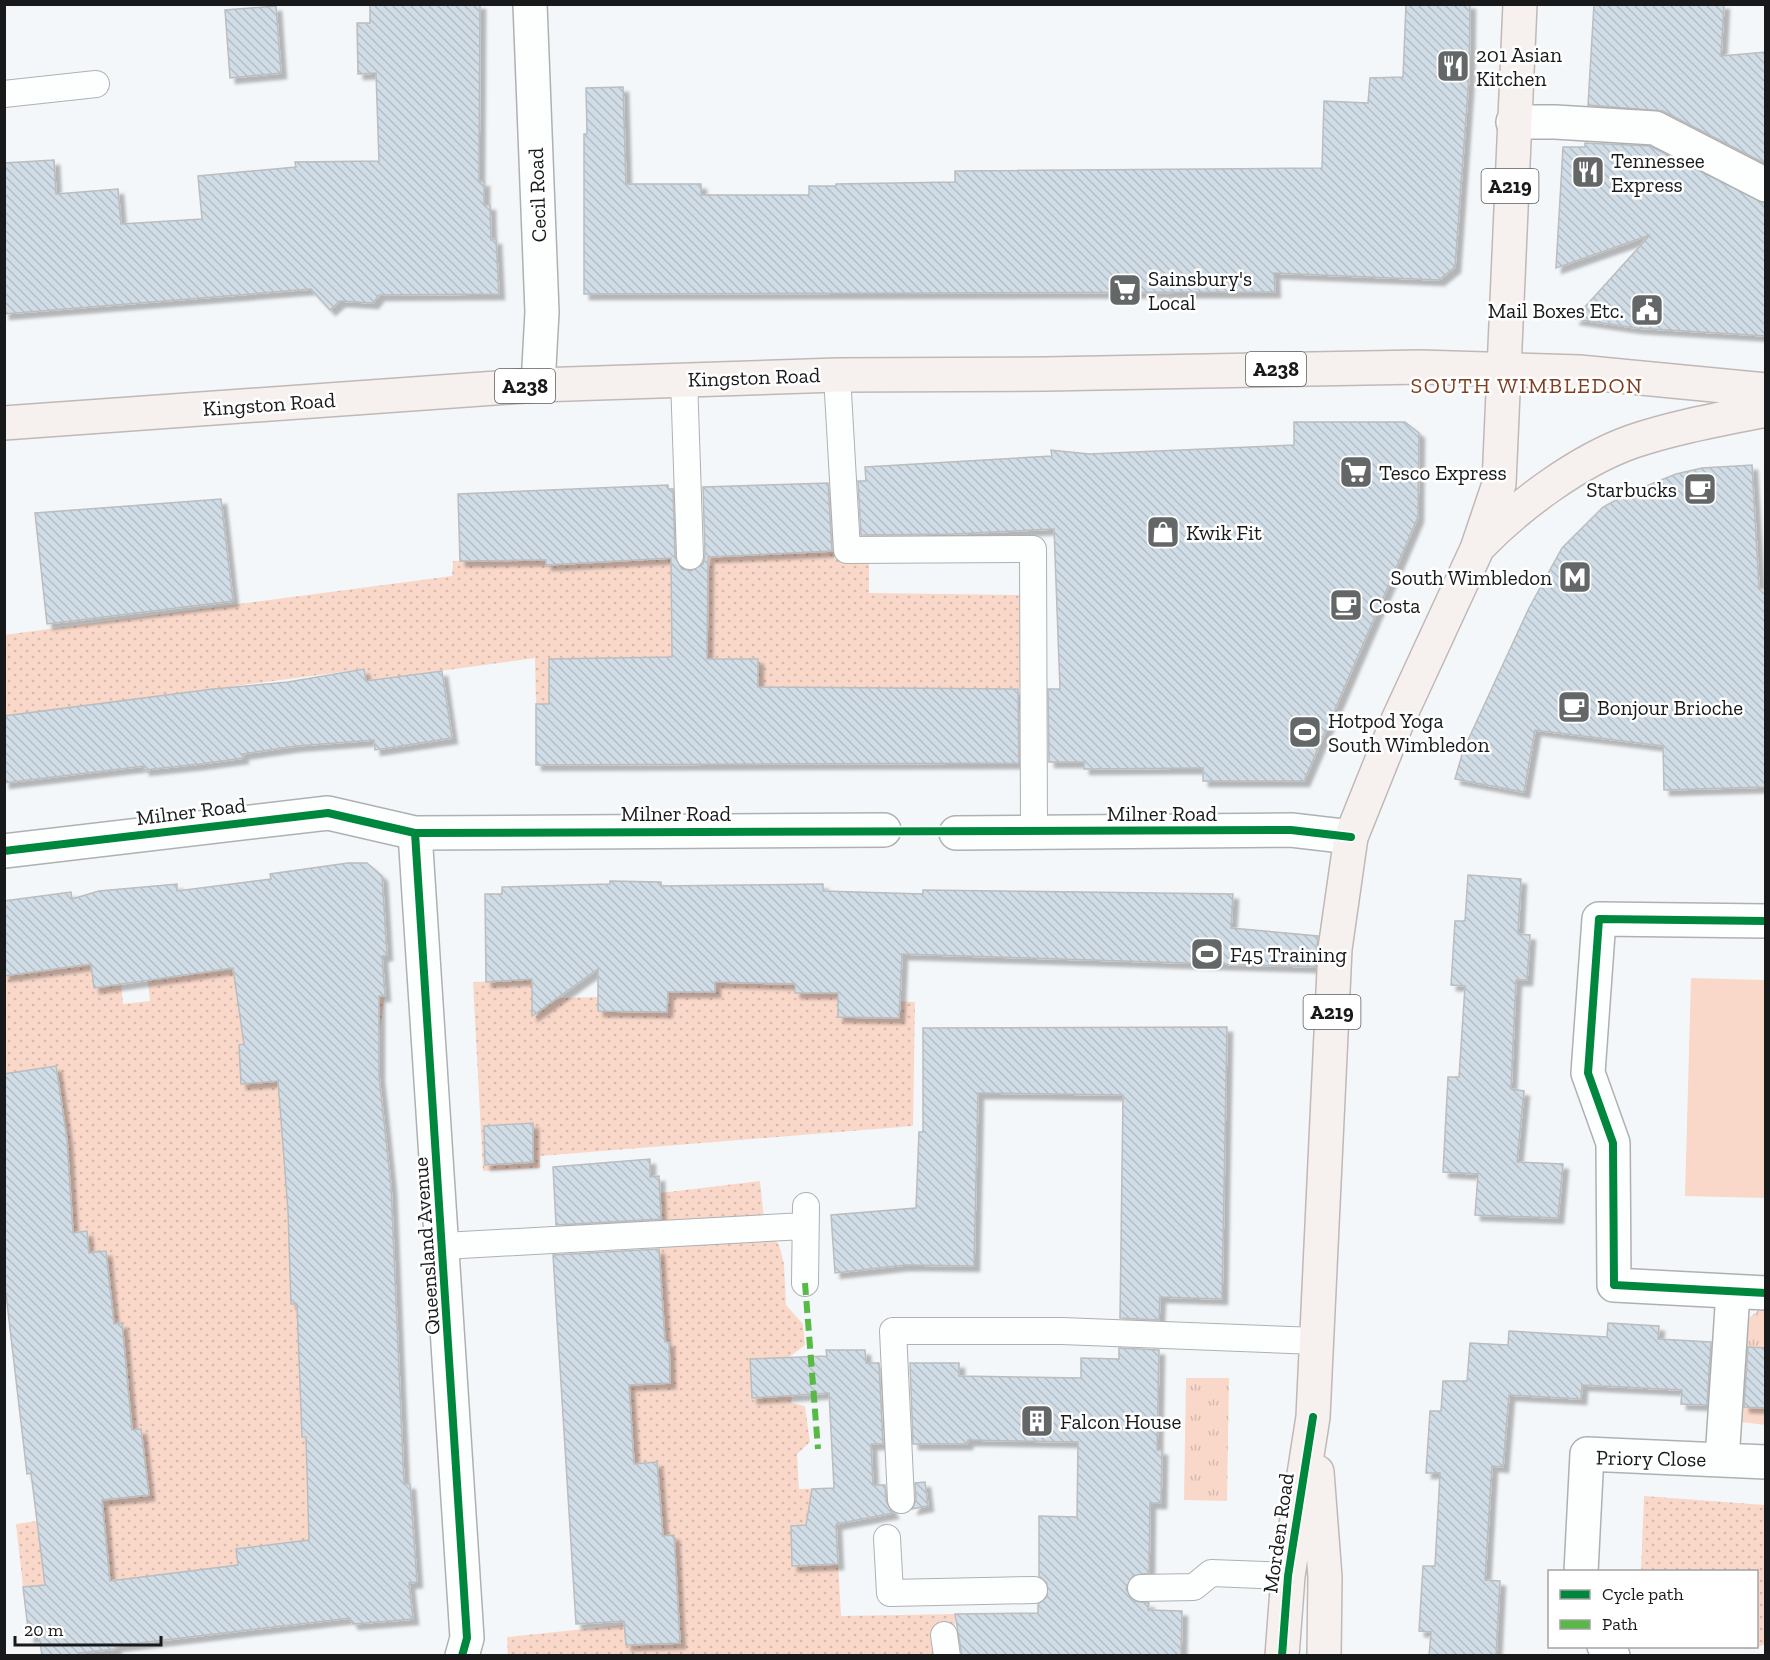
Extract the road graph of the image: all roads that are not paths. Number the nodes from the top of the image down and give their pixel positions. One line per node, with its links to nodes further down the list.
1 (530, 4): 10 (street, Cecil Road)
2 (1520, 4): 5 (main road, A219)
3 (96, 84): 4 (lane)
4 (4, 94)
5 (1513, 122): 6 (street); 7 (main road, A219)
6 (1766, 185)
7 (1505, 368): 8 (main road, Kingston Road / A238); 11 (main road, A238); 14 (main road, Morden Road / A219)
8 (837, 375): 9 (main road, Kingston Road / A238); 17 (lane)
9 (684, 379): 10 (main road, Kingston Road / A238); 15 (lane)
10 (538, 385): 13 (main road, Kingston Road / A238)
11 (1766, 390)
12 (1766, 410): 14 (main road)
13 (4, 423)
14 (1477, 549): 20 (main road, Morden Road / A219)
15 (690, 556)
16 (884, 830): 18 (street, Milner Road)
17 (1034, 832): 19 (street, Milner Road); 20 (street, Milner Road)
18 (415, 833): 21 (street, Milner Road); 23 (street, Queensland Avenue)
19 (956, 833)
20 (1351, 837): 27 (main road, Morden Road / A219)
21 (4, 851)
22 (1766, 921): 25 (street)
23 (444, 1246): 24 (lane); 37 (street, Queensland Avenue)
24 (805, 1283)
25 (1733, 1292): 26 (street); 29 (street, Priory Close)
26 (1766, 1293)
27 (1317, 1341): 28 (main road, Morden Road / A219); 31 (lane)
28 (1313, 1417): 34 (main road, Morden Road / A219); 39 (main road, Morden Road / A219)
29 (1722, 1460): 30 (street, Priory Close); 33 (street, Priory Close)
30 (1766, 1462)
31 (901, 1500)
32 (887, 1538): 36 (lane)
33 (1581, 1570)
34 (1288, 1576): 35 (lane); 38 (main road, Morden Road / A219)
35 (1141, 1588)
36 (1034, 1590)
37 (462, 1656)
38 (1282, 1656)
39 (1324, 1656)

